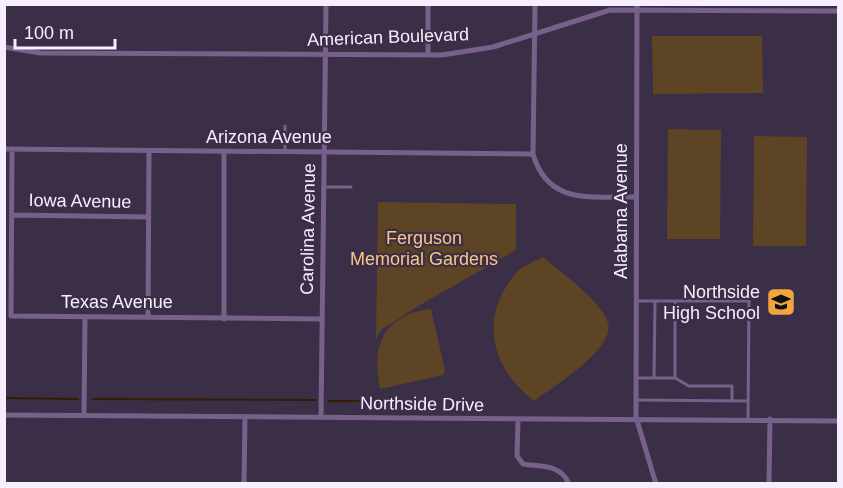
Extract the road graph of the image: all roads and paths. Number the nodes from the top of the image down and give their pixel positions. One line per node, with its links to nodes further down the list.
1 (326, 4): 11 (street, Carolina Avenue)
2 (428, 4): 10 (street)
3 (535, 4): 8 (street)
4 (754, 4): 7 (street)
5 (638, 7): 7 (street, American Boulevard); 8 (street, American Boulevard); 22 (street, Alabama Avenue)
6 (838, 11): 7 (street, American Boulevard)
7 (754, 12)
8 (535, 34): 10 (street, American Boulevard); 19 (street)
9 (4, 47): 11 (street, American Boulevard)
10 (428, 54): 11 (street, American Boulevard)
11 (326, 55): 18 (street, Carolina Avenue)
12 (285, 126): 17 (lane)
13 (4, 149): 14 (street, Arizona Avenue)
14 (12, 149): 15 (street, Arizona Avenue); 23 (street)
15 (149, 151): 16 (street, Arizona Avenue); 24 (street)
16 (224, 152): 17 (street, Arizona Avenue); 30 (street)
17 (285, 152): 18 (street, Arizona Avenue)
18 (324, 152): 19 (street, Arizona Avenue); 20 (street, Carolina Avenue)
19 (533, 154): 22 (street)
20 (323, 187): 21 (lane); 31 (street, Carolina Avenue)
21 (351, 187)
22 (636, 197): 25 (street, Alabama Avenue)
23 (12, 215): 24 (street, Iowa Avenue); 28 (street, Texas Avenue)
24 (148, 217): 29 (street)
25 (636, 301): 26 (lane); 32 (street, Alabama Avenue)
26 (655, 301): 27 (lane); 33 (lane)
27 (675, 301): 34 (lane); 37 (lane)
28 (85, 317): 29 (street, Texas Avenue); 39 (street)
29 (148, 317): 30 (street, Texas Avenue)
30 (224, 319): 31 (street, Texas Avenue)
31 (322, 320): 42 (street, Carolina Avenue)
32 (636, 378): 33 (lane); 35 (street, Alabama Avenue)
33 (654, 378): 34 (lane)
34 (675, 378): 36 (lane)
35 (636, 400): 36 (lane); 41 (street, Alabama Avenue)
36 (732, 401): 37 (lane)
37 (748, 401): 43 (lane)
38 (4, 415): 39 (street, Northside Drive)
39 (84, 416): 40 (street, Northside Drive)
40 (245, 417): 42 (street, Northside Drive); 47 (street)
41 (636, 417): 43 (street, Northside Drive); 45 (street, Northside Drive); 49 (street, Alabama Avenue)
42 (321, 418): 45 (street, Northside Drive)
43 (748, 419): 44 (street, Northside Drive)
44 (770, 419): 46 (street, Northside Drive); 50 (street)
45 (518, 420): 48 (street)
46 (838, 421)
47 (244, 483)
48 (569, 483)
49 (656, 483)
50 (769, 483)

